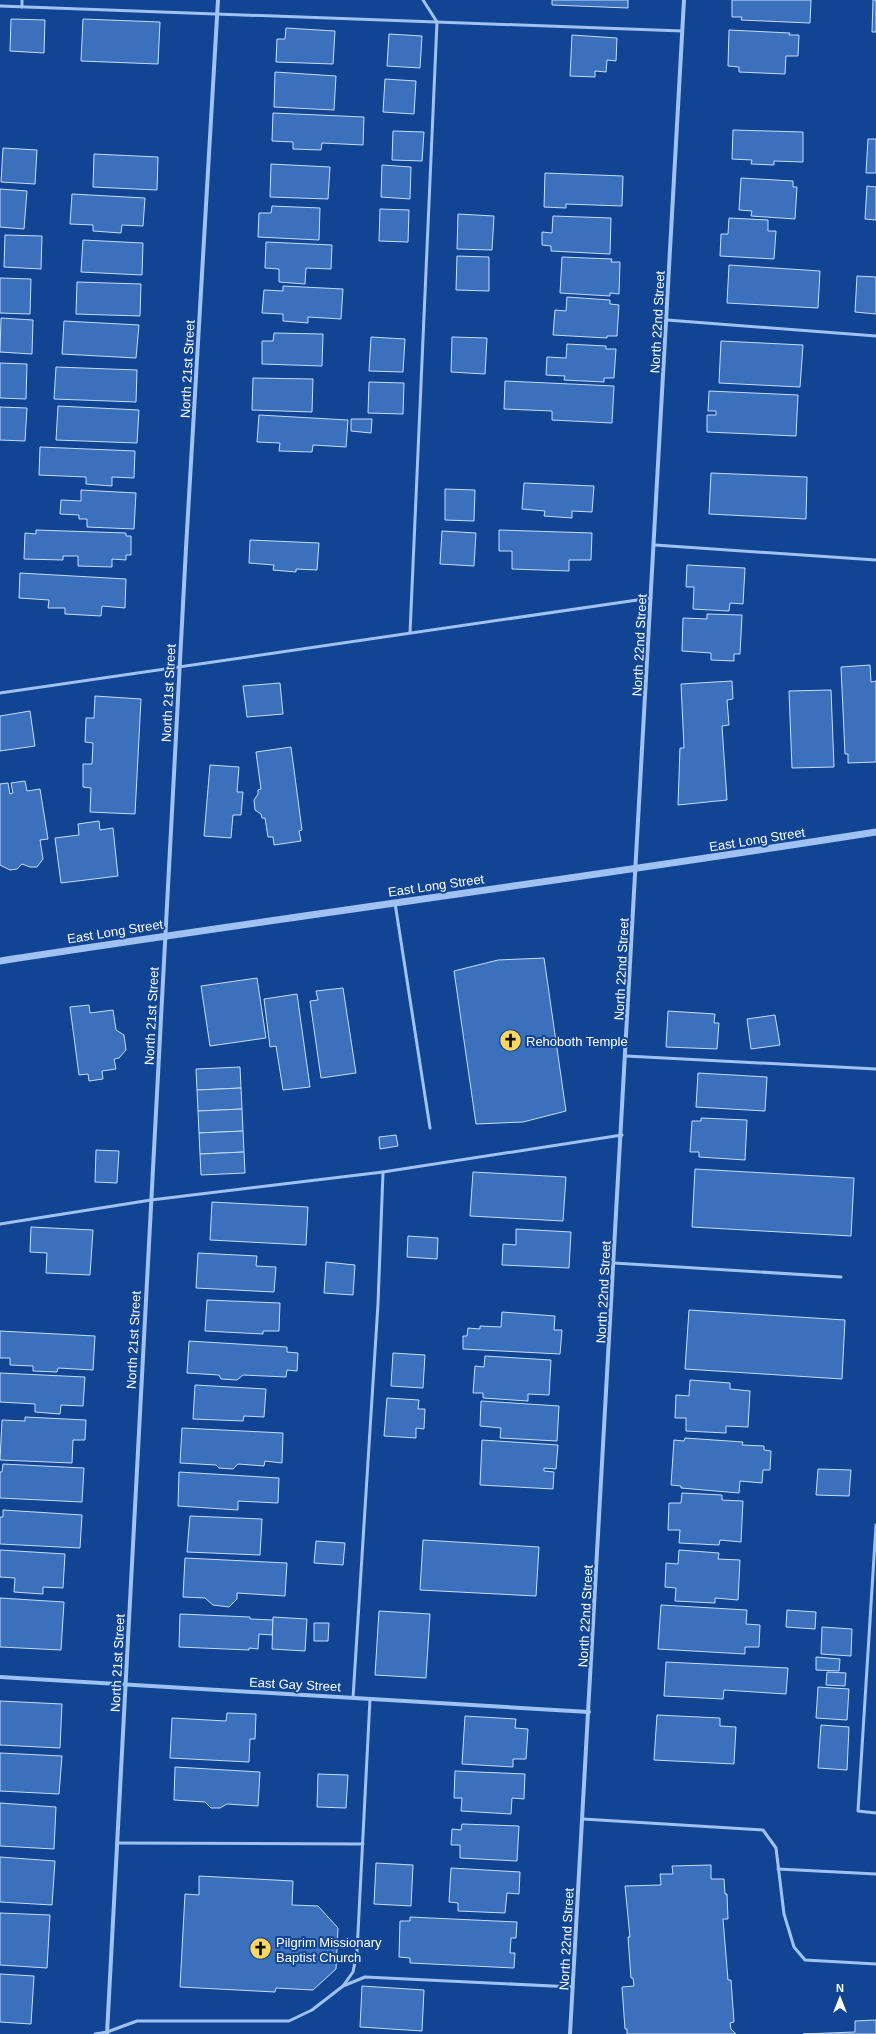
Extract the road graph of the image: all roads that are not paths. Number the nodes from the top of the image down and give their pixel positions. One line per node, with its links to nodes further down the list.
1 (22, 0): 6 (lane)
2 (218, 0): 7 (street, North 21st Street)
3 (423, 0): 8 (lane)
4 (684, 0): 9 (street, North 22nd Street)
5 (0, 6): 6 (lane)
6 (22, 7): 7 (lane)
7 (218, 14): 8 (lane); 16 (street, North 21st Street)
8 (437, 22): 9 (lane); 15 (lane)
9 (682, 31): 10 (street, North 22nd Street)
10 (667, 320): 11 (lane); 12 (street, North 22nd Street)
11 (876, 336)
12 (655, 545): 13 (lane); 14 (street, North 22nd Street)
13 (876, 560)
14 (652, 598): 15 (lane); 19 (street, North 22nd Street)
15 (410, 633): 16 (lane)
16 (180, 667): 17 (lane); 21 (street, North 21st Street)
17 (0, 693)
18 (876, 832): 19 (street, East Long Street)
19 (637, 869): 20 (street, East Long Street); 23 (street, North 22nd Street)
20 (395, 903): 21 (street, East Long Street); 25 (lane)
21 (165, 935): 22 (street, East Long Street); 28 (street, North 21st Street)
22 (0, 961)
23 (626, 1056): 24 (lane); 26 (street, North 22nd Street)
24 (876, 1069)
25 (430, 1128)
26 (622, 1134): 27 (lane); 30 (street, North 22nd Street)
27 (383, 1172): 28 (lane); 35 (lane)
28 (151, 1200): 29 (lane); 34 (street, North 21st Street)
29 (0, 1224)
30 (614, 1264): 31 (lane); 37 (street, North 22nd Street)
31 (841, 1277)
32 (876, 1525): 38 (lane)
33 (0, 1677): 34 (street, East Gay Street)
34 (126, 1684): 35 (street, East Gay Street); 40 (street, North 21st Street)
35 (353, 1698): 36 (street, East Gay Street)
36 (370, 1699): 37 (street, East Gay Street); 41 (lane)
37 (590, 1712): 39 (street, North 22nd Street)
38 (876, 1813)
39 (583, 1818): 42 (lane); 46 (street, North 22nd Street)
40 (117, 1843): 41 (lane); 47 (street, North 21st Street)
41 (363, 1844): 45 (lane)
42 (778, 1868): 43 (lane); 44 (lane)
43 (876, 1874)
44 (876, 1964)
45 (343, 1986): 46 (lane); 47 (lane)
46 (573, 1987): 49 (street, North 22nd Street)
47 (107, 2033): 48 (lane)
48 (95, 2034)
49 (570, 2034)

